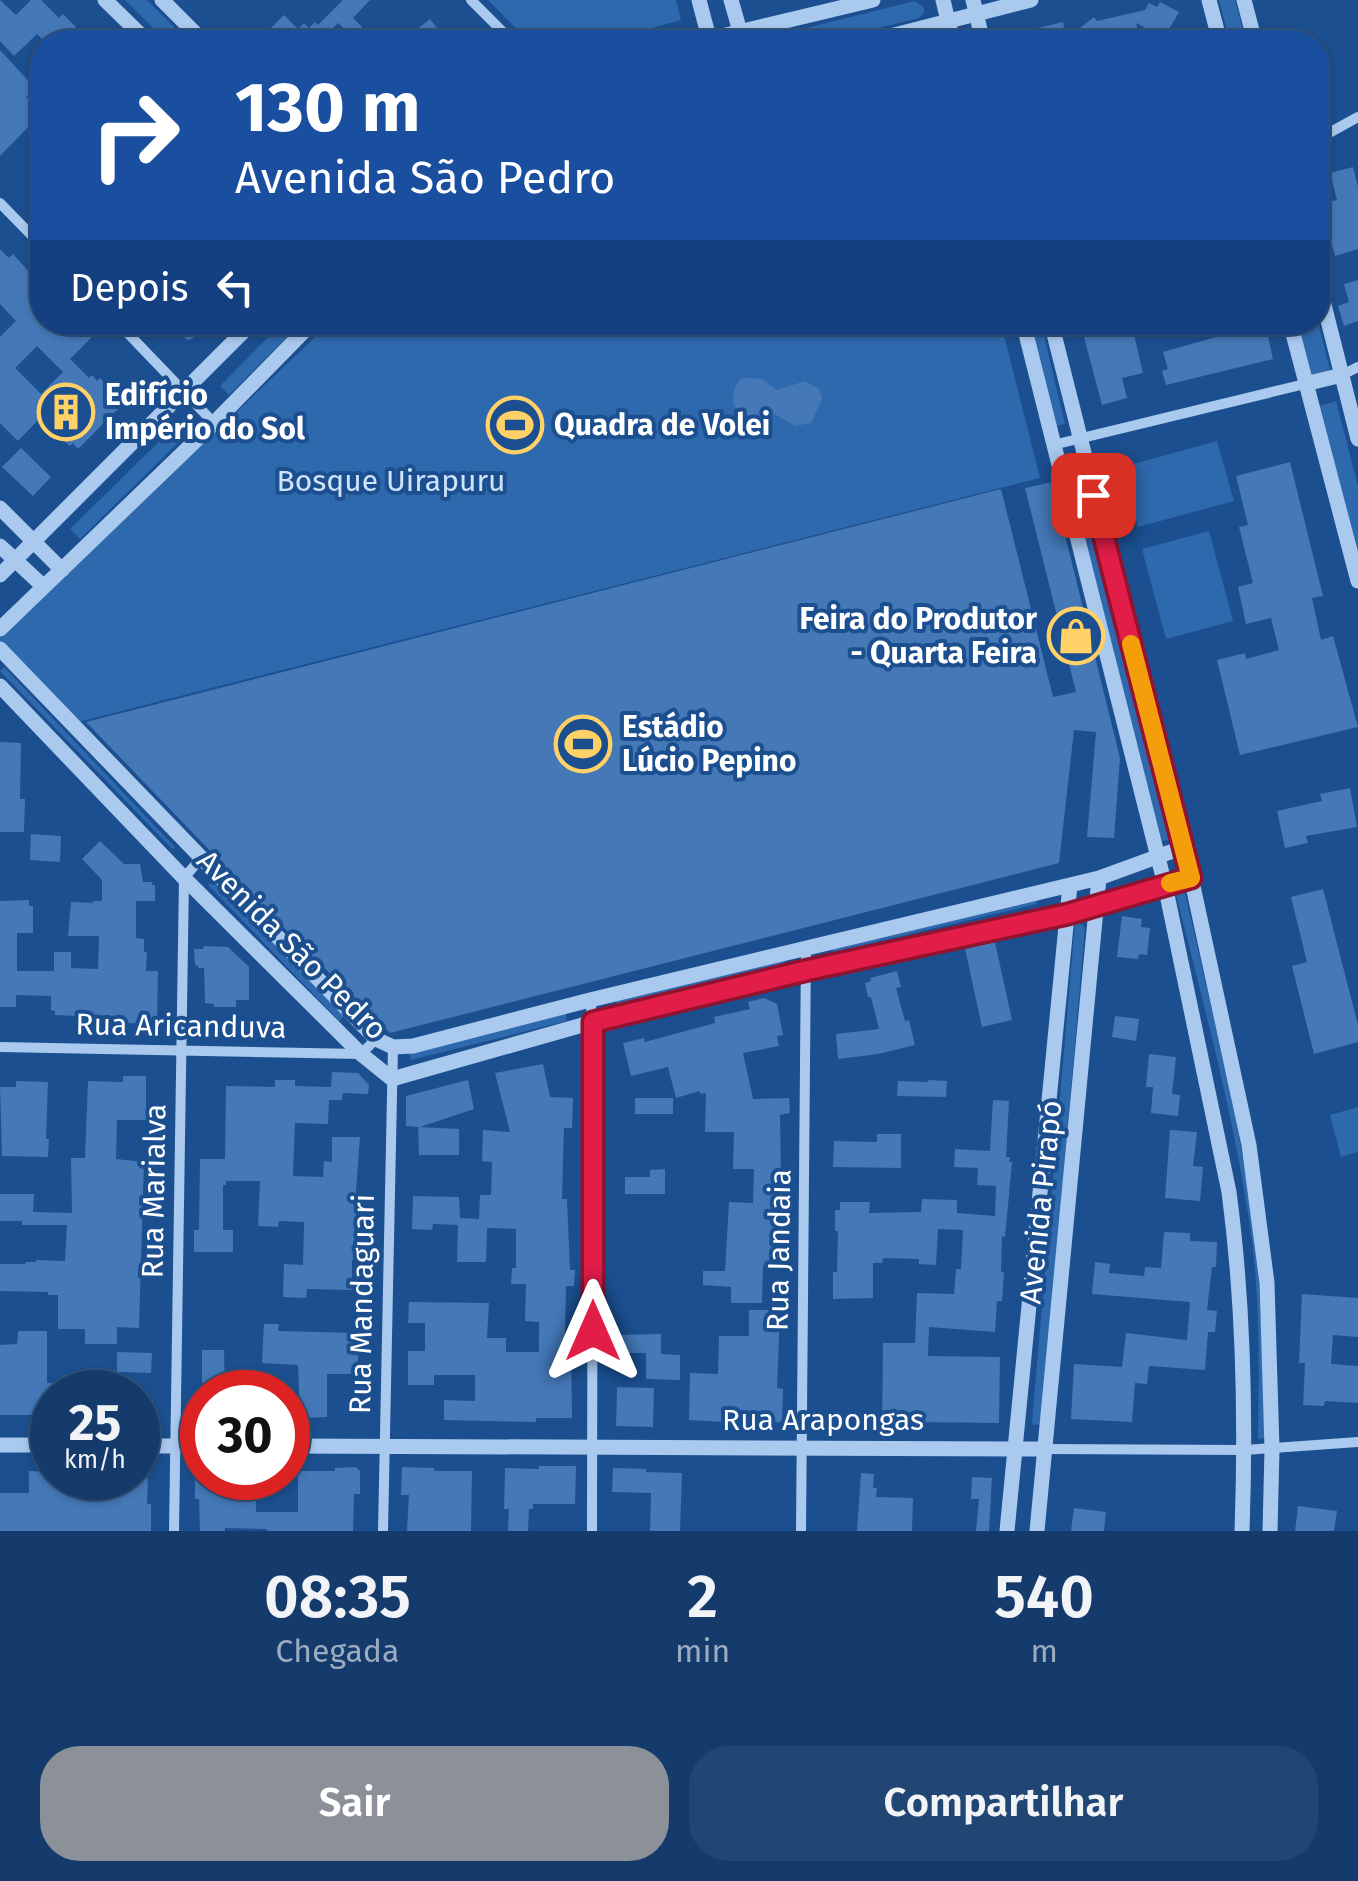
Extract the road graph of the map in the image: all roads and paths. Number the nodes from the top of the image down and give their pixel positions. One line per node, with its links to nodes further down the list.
1 (105, 0): 13 (street)
2 (162, 0): 14 (street)
3 (471, 0): 15 (street)
4 (699, 0): 16 (street)
5 (732, 0): 17 (street)
6 (873, 0): 18 (street)
7 (943, 0): 12 (street)
8 (1032, 0): 11 (street)
9 (1209, 0): 21 (street)
10 (1244, 0): 22 (street)
11 (974, 7): 12 (street)
12 (948, 22): 19 (street); 20 (street)
13 (136, 30)
14 (192, 30)
15 (501, 30)
16 (703, 30)
17 (739, 30)
18 (766, 30)
19 (916, 30)
20 (950, 30)
21 (1217, 30)
22 (1252, 30)
23 (1358, 118): 24 (street)
24 (1330, 133)
25 (0, 203): 26 (street)
26 (30, 234)
27 (1330, 328): 35 (street)
28 (129, 335): 37 (street)
29 (240, 335): 37 (street)
30 (301, 335): 38 (street)
31 (1025, 335): 41 (street)
32 (1054, 335): 40 (street)
33 (1293, 335): 36 (street)
34 (1358, 366): 35 (street)
35 (1342, 376): 36 (street); 39 (street)
36 (1305, 384): 40 (street); 48 (street)
37 (183, 391): 38 (street); 43 (street)
38 (214, 422): 46 (street)
39 (1358, 439)
40 (1079, 440): 41 (street); 53 (street)
41 (1053, 446): 54 (street)
42 (0, 508): 43 (street)
43 (34, 540): 45 (street); 46 (street)
44 (0, 546): 45 (street)
45 (14, 560): 47 (street); 49 (street)
46 (62, 570): 49 (street)
47 (0, 575)
48 (1358, 580)
49 (44, 587): 50 (street)
50 (0, 629)
51 (0, 649): 55 (street, Avenida São Pedro)
52 (0, 686): 56 (street, Avenida São Pedro)
53 (1184, 848): 54 (street, Avenida São Pedro); 58 (street)
54 (1158, 856): 57 (street, Avenida São Pedro); 60 (street)
55 (201, 858): 56 (street); 66 (street, Avenida São Pedro)
56 (184, 878): 68 (street, Avenida São Pedro); 72 (street, Rua Marialva)
57 (1098, 878): 59 (street, Avenida São Pedro); 61 (street, Avenida Pirapó)
58 (1191, 878): 60 (street, Avenida São Pedro); 88 (street)
59 (1070, 885): 62 (street, Avenida Pirapó); 63 (street, Avenida São Pedro)
60 (1165, 885): 61 (street, Avenida São Pedro); 87 (street)
61 (1098, 906): 62 (street, Avenida São Pedro); 86 (street, Avenida Pirapó)
62 (1068, 914): 64 (street, Avenida São Pedro); 85 (street, Avenida Pirapó)
63 (806, 947): 64 (street, Rua Jandaia); 65 (street, Avenida São Pedro)
64 (808, 970): 67 (street, Avenida São Pedro); 84 (street, Rua Jandaia)
65 (590, 1000): 67 (street); 71 (street, Avenida São Pedro)
66 (355, 1016): 68 (street); 69 (street, Avenida São Pedro)
67 (593, 1022): 74 (street, Avenida São Pedro); 83 (street)
68 (340, 1033): 73 (street, Avenida São Pedro)
69 (376, 1038): 71 (street, Avenida São Pedro); 73 (street)
70 (0, 1047): 72 (street, Rua Aricanduva)
71 (393, 1047): 74 (street, Rua Mandaguari)
72 (181, 1050): 73 (street, Rua Aricanduva); 79 (street, Rua Marialva)
73 (361, 1054): 74 (street, Avenida São Pedro)
74 (392, 1079): 82 (street, Rua Mandaguari)
75 (1358, 1442): 88 (street, Rua Arapongas)
76 (0, 1445): 77 (street)
77 (30, 1445)
78 (160, 1446): 79 (street)
79 (175, 1446): 80 (street); 89 (street, Rua Marialva)
80 (180, 1446)
81 (310, 1446): 82 (street, Rua Arapongas)
82 (384, 1446): 83 (street, Rua Arapongas); 90 (street, Rua Mandaguari)
83 (592, 1447): 84 (street, Rua Arapongas); 91 (street)
84 (802, 1448): 85 (street, Rua Arapongas); 92 (street, Rua Jandaia)
85 (1014, 1448): 86 (street, Rua Arapongas); 93 (street, Avenida Pirapó)
86 (1044, 1449): 87 (street, Rua Arapongas); 94 (street, Avenida Pirapó)
87 (1244, 1450): 88 (street, Rua Arapongas); 95 (street)
88 (1272, 1450): 96 (street)
89 (174, 1531)
90 (383, 1531)
91 (592, 1531)
92 (800, 1531)
93 (1008, 1531)
94 (1037, 1531)
95 (1242, 1531)
96 (1270, 1531)

